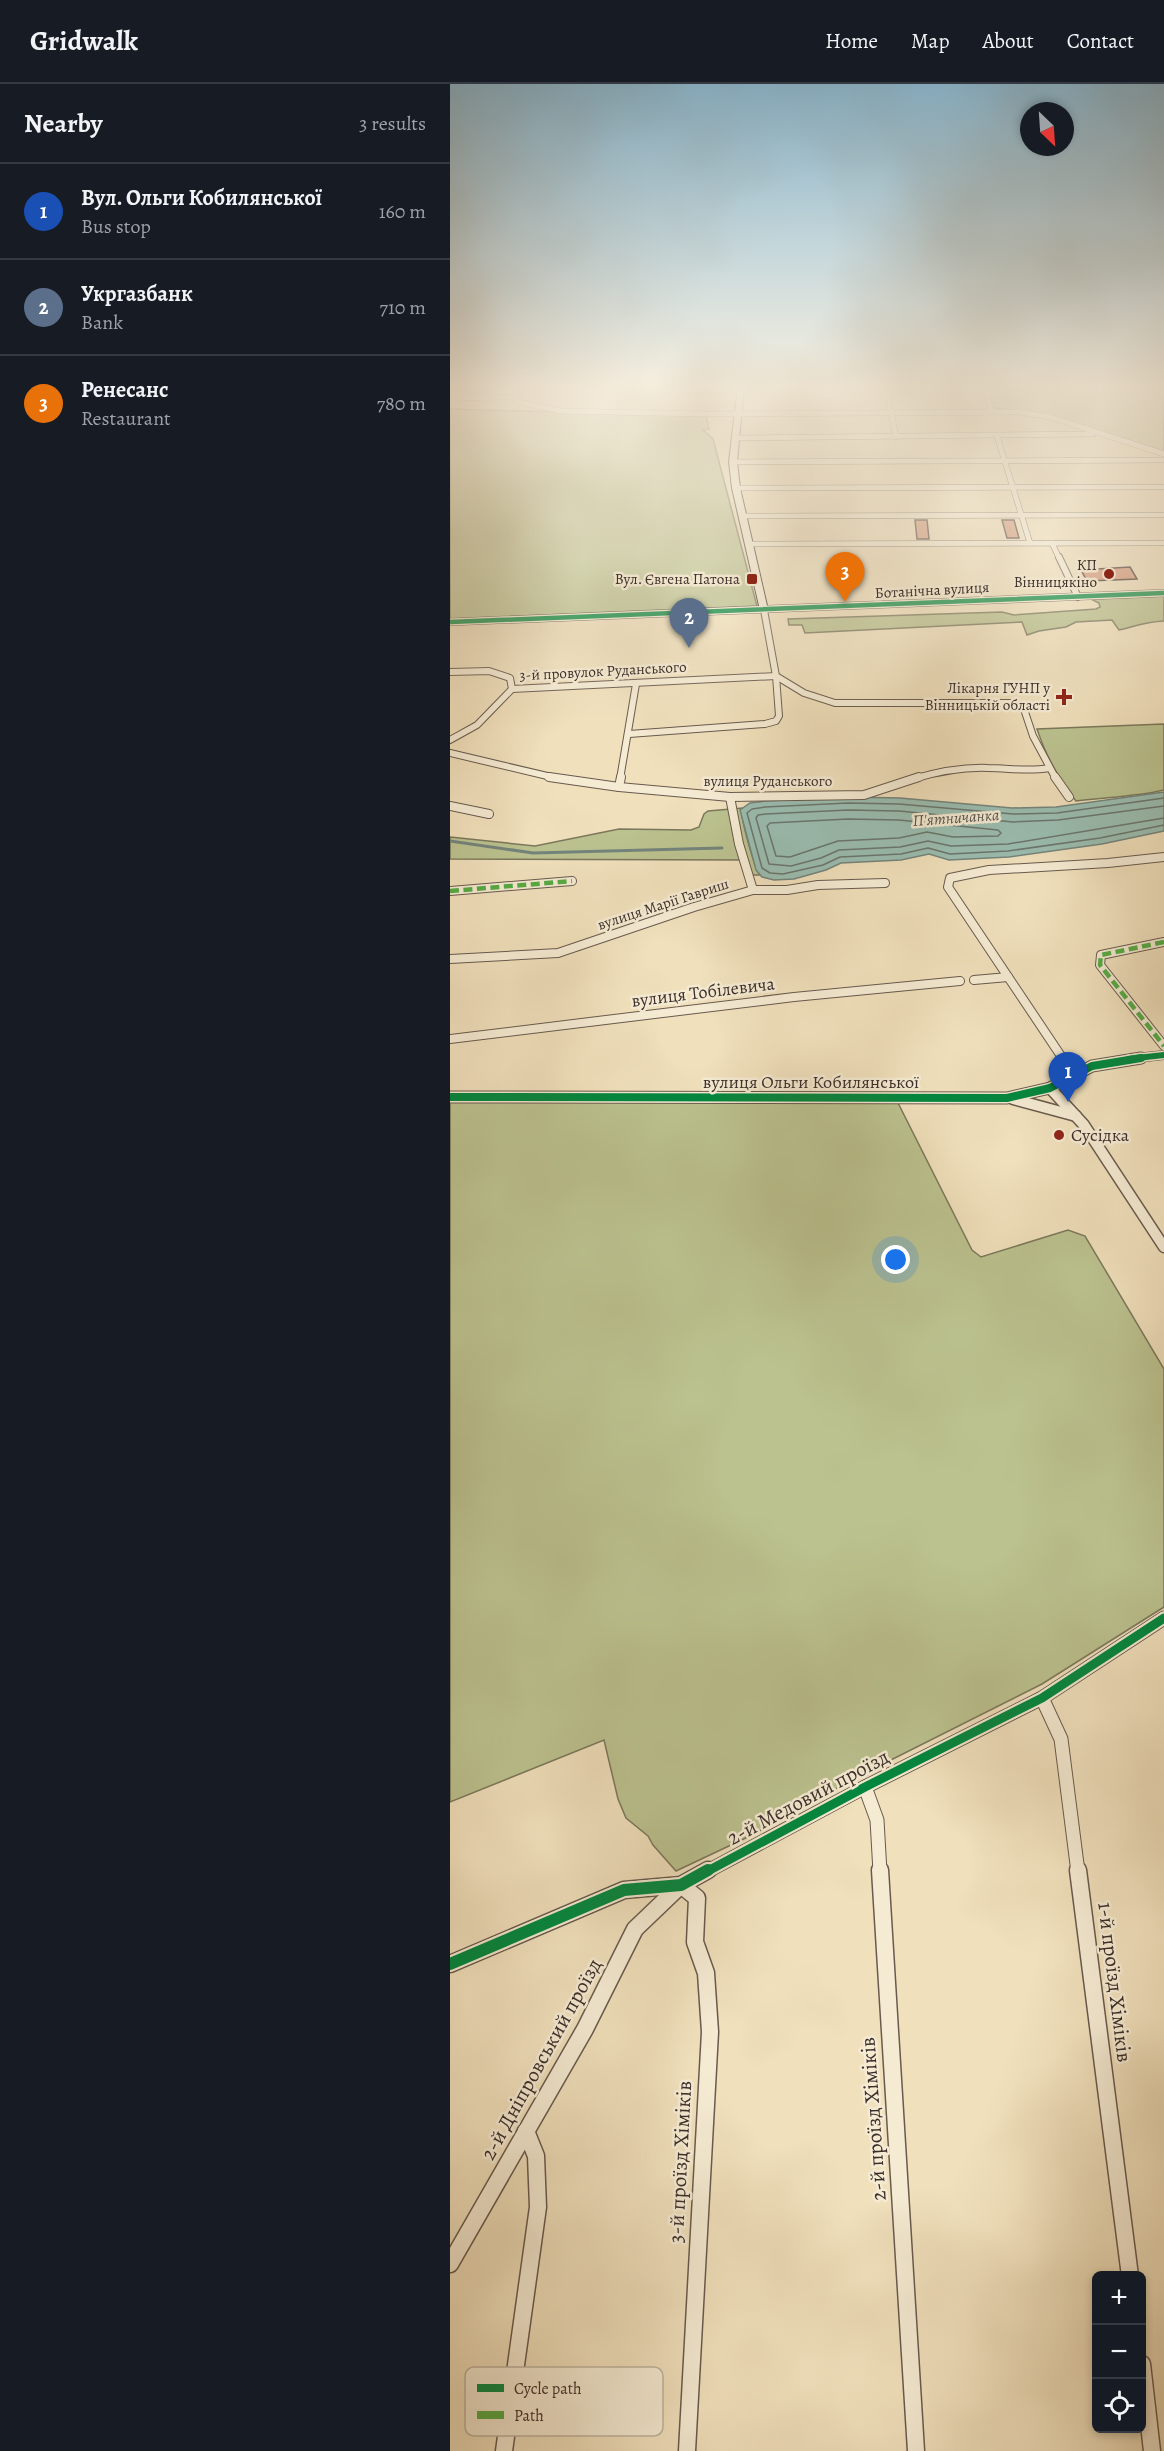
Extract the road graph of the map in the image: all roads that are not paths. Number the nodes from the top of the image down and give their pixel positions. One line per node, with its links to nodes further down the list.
1 (738, 495): 5 (street)
2 (1015, 495): 3 (street)
3 (1022, 515): 4 (street); 5 (street); 6 (street)
4 (1164, 515)
5 (743, 516): 9 (street)
6 (1030, 543): 7 (street); 9 (street)
7 (1052, 543): 8 (street); 11 (street)
8 (1164, 543)
9 (749, 544): 12 (street)
10 (1164, 593): 11 (street, Ботанічна вулиця)
11 (1078, 597): 12 (street, Ботанічна вулиця)
12 (764, 610): 13 (street, Ботанічна вулиця); 15 (street)
13 (450, 622)
14 (450, 672): 17 (street)
15 (776, 676): 16 (street, 3-й провулок Руданського); 18 (street); 21 (street)
16 (636, 684): 17 (street, 3-й провулок Руданського); 18 (street)
17 (512, 689): 19 (street, 3-й провулок Руданського)
18 (629, 734): 22 (street)
19 (450, 740)
20 (450, 753): 22 (street, вулиця Руданського)
21 (1049, 768): 23 (street, вулиця Руданського); 24 (street)
22 (619, 787): 23 (street, вулиця Руданського)
23 (730, 797): 30 (street)
24 (1070, 797)
25 (450, 806): 26 (street)
26 (489, 814)
27 (1164, 857): 34 (street)
28 (572, 881): 31 (street)
29 (885, 883): 30 (street, вулиця Марії Гавриш)
30 (753, 890): 33 (street, вулиця Марії Гавриш)
31 (450, 891)
32 (1164, 942): 38 (street)
33 (450, 959)
34 (1008, 977): 35 (street); 40 (street)
35 (974, 980)
36 (960, 981): 37 (street, вулиця Тобілевича)
37 (450, 1039)
38 (1164, 1046)
39 (1164, 1055): 40 (street, вулиця Ольги Кобилянської)
40 (1073, 1075): 41 (street, вулиця Ольги Кобилянської)
41 (1050, 1088): 43 (street, вулиця Ольги Кобилянської); 44 (street)
42 (450, 1096): 43 (street, вулиця Ольги Кобилянської)
43 (1007, 1098): 44 (street)
44 (1077, 1117): 45 (street)
45 (1164, 1247)
46 (1164, 1618): 47 (street, 2-й Медовий проїзд)
47 (1042, 1698): 48 (street, 2-й Медовий проїзд); 53 (street, 1-й проїзд Хіміків)
48 (865, 1787): 49 (street, 2-й Медовий проїзд); 59 (street, 2-й проїзд Хіміків)
49 (681, 1885): 50 (street, 2-й Медовий проїзд); 51 (street, 2-й Дніпровський проїзд); 58 (street, 3-й проїзд Хіміків)
50 (450, 1964)
51 (526, 2131): 52 (street, 2-й Дніпровський проїзд); 54 (street)
52 (450, 2264)
53 (1129, 2271)
54 (516, 2367)
55 (1144, 2379): 60 (street)
56 (506, 2436): 57 (street)
57 (504, 2451)
58 (687, 2451)
59 (916, 2451)
60 (1152, 2451)

